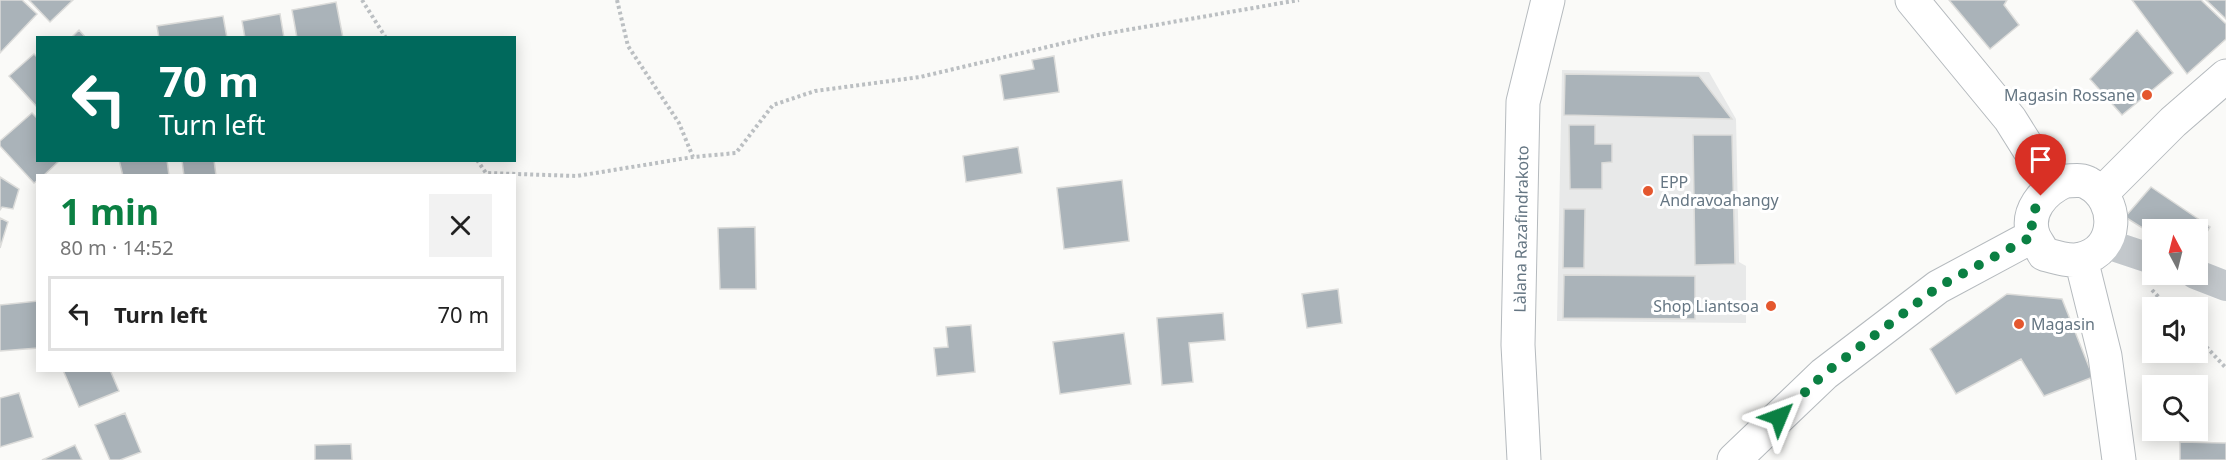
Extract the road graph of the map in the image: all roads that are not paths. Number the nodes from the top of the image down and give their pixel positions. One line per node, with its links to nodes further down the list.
1 (1548, 0): 11 (main road, Làlana Razafindrakoto)
2 (1912, 0): 4 (main road)
3 (2226, 76): 5 (main road)
4 (2052, 186): 5 (main road); 6 (main road)
5 (2102, 193): 7 (main road)
6 (2033, 236): 7 (main road); 12 (main road)
7 (2092, 251): 8 (street); 13 (main road)
8 (2142, 258)
9 (2208, 279): 10 (street)
10 (2226, 286)
11 (1524, 460)
12 (1734, 460)
13 (2119, 460)

